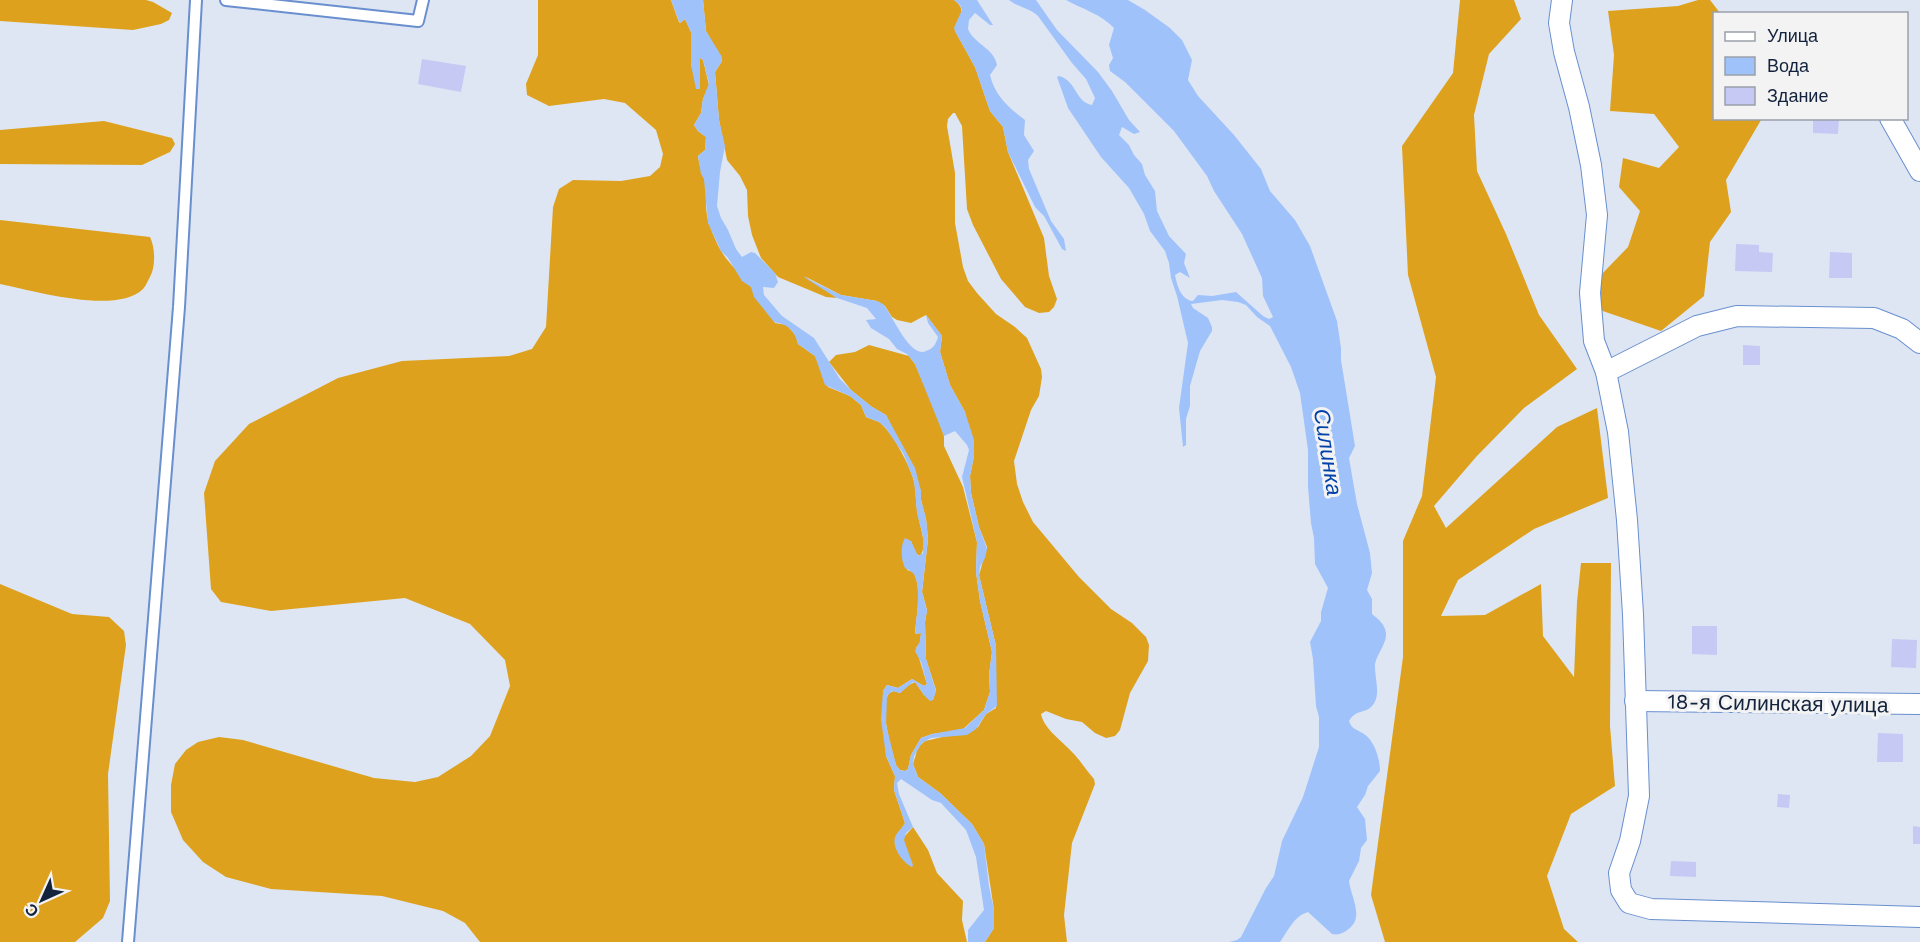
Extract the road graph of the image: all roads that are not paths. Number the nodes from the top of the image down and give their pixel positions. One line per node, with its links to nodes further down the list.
1 (196, 0): 12 (lane)
2 (226, 0): 3 (lane)
3 (423, 0)
4 (1562, 0): 8 (street)
5 (1891, 120): 6 (street)
6 (1920, 171)
7 (1920, 343): 8 (street)
8 (1606, 372): 9 (street)
9 (1635, 701): 10 (street, 18-я Силинская улица); 11 (street)
10 (1920, 704)
11 (1920, 917)
12 (128, 942)

